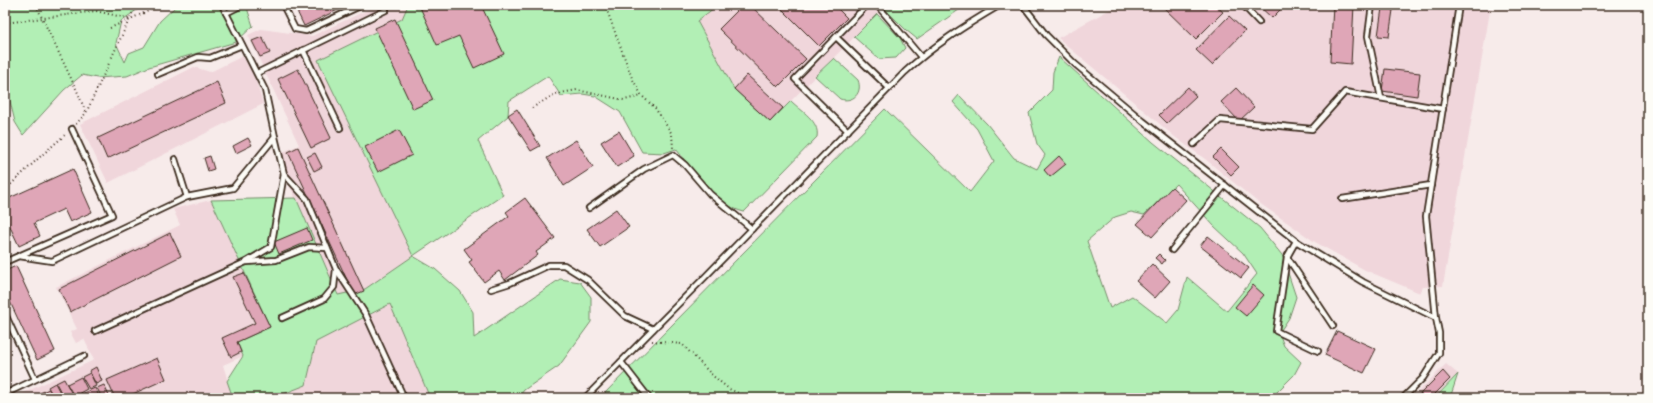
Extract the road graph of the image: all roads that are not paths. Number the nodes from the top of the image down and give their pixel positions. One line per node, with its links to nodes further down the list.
1 (222, 5): 13 (lane)
2 (242, 5): 13 (lane)
3 (283, 5): 4 (lane)
4 (362, 5)
5 (867, 5): 15 (lane)
6 (877, 5): 18 (lane)
7 (1000, 5): 18 (lane)
8 (1023, 5): 31 (lane)
9 (1243, 5): 14 (lane)
10 (1372, 5): 22 (lane)
11 (1459, 5): 23 (lane)
12 (386, 10): 17 (lane)
13 (226, 13): 16 (lane)
14 (1259, 22)
15 (836, 37): 21 (lane); 26 (lane)
16 (242, 45): 19 (lane); 20 (lane)
17 (303, 50): 19 (lane); 24 (lane)
18 (921, 56): 21 (lane)
19 (257, 73): 27 (lane)
20 (158, 74)
21 (889, 88): 26 (lane)
22 (1380, 98): 23 (lane); 28 (lane)
23 (1443, 109): 32 (lane)
24 (340, 128)
25 (72, 129): 40 (lane)
26 (848, 131): 36 (lane)
27 (274, 137): 30 (lane); 33 (lane)
28 (1194, 144)
29 (175, 159): 33 (lane)
30 (284, 174): 38 (lane); 43 (lane)
31 (1225, 185): 37 (lane); 39 (lane)
32 (1431, 185): 34 (lane); 48 (lane)
33 (187, 197): 40 (lane)
34 (1342, 199)
35 (589, 208): 36 (lane)
36 (752, 230): 50 (lane)
37 (1296, 241): 41 (lane); 48 (lane)
38 (327, 248): 43 (lane); 44 (lane)
39 (1172, 250)
40 (19, 256): 42 (lane)
41 (1287, 256): 49 (lane); 52 (lane)
42 (5, 262)
43 (246, 262): 51 (lane)
44 (336, 269): 47 (lane); 57 (lane)
45 (491, 289): 50 (lane)
46 (5, 314): 55 (lane)
47 (282, 318)
48 (1436, 318): 60 (lane)
49 (1333, 326)
50 (653, 329): 54 (lane)
51 (95, 331)
52 (1318, 351)
53 (84, 356): 55 (lane)
54 (621, 362): 58 (lane); 59 (lane)
55 (35, 379): 56 (lane)
56 (5, 394)
57 (404, 398)
58 (585, 398)
59 (649, 398)
60 (1403, 398)

